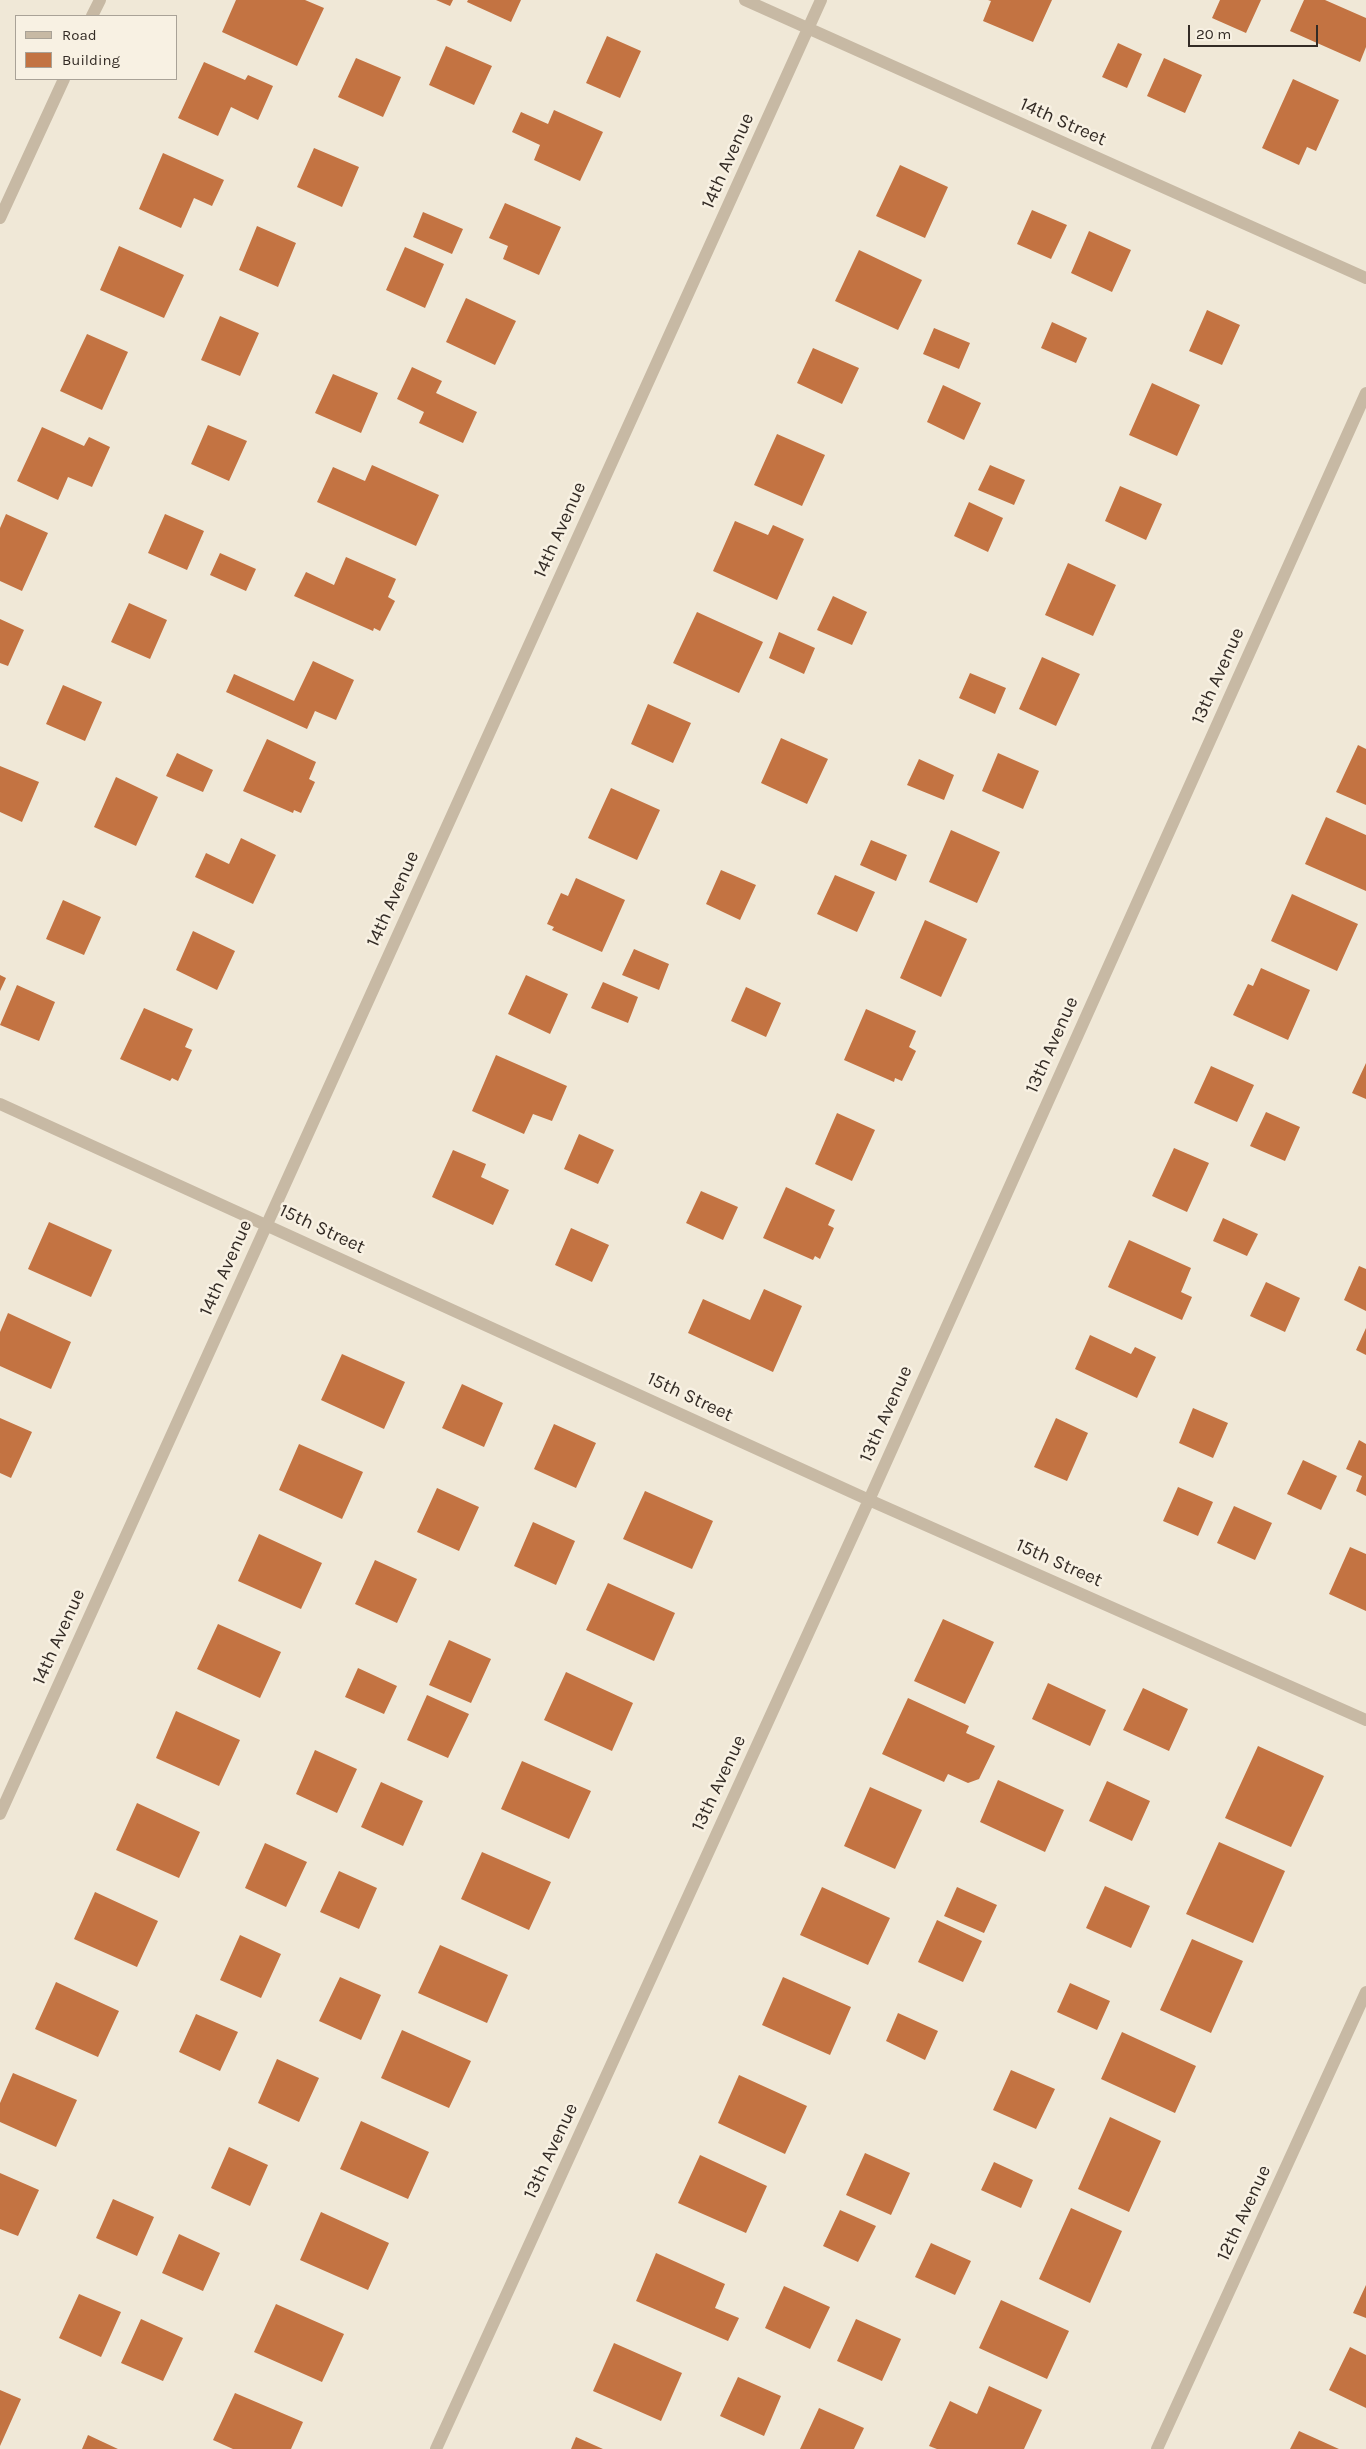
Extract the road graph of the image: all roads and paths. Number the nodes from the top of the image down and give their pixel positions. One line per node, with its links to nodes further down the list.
1 (100, 0): 4 (street)
2 (745, 0): 5 (street, 14th Street)
3 (821, 0): 5 (street, 14th Avenue)
4 (92, 15)
5 (808, 29): 8 (street, 14th Street); 11 (street, 14th Avenue)
6 (64, 80): 7 (street)
7 (0, 218)
8 (1366, 278)
9 (1366, 393): 12 (street, 13th Avenue)
10 (0, 1104): 11 (street, 15th Street)
11 (266, 1224): 12 (street, 15th Street); 14 (street, 14th Avenue)
12 (869, 1500): 13 (street, 15th Street); 16 (street, 13th Avenue)
13 (1366, 1720)
14 (0, 1814)
15 (1366, 1992): 17 (street, 12th Avenue)
16 (436, 2449)
17 (1157, 2449)

